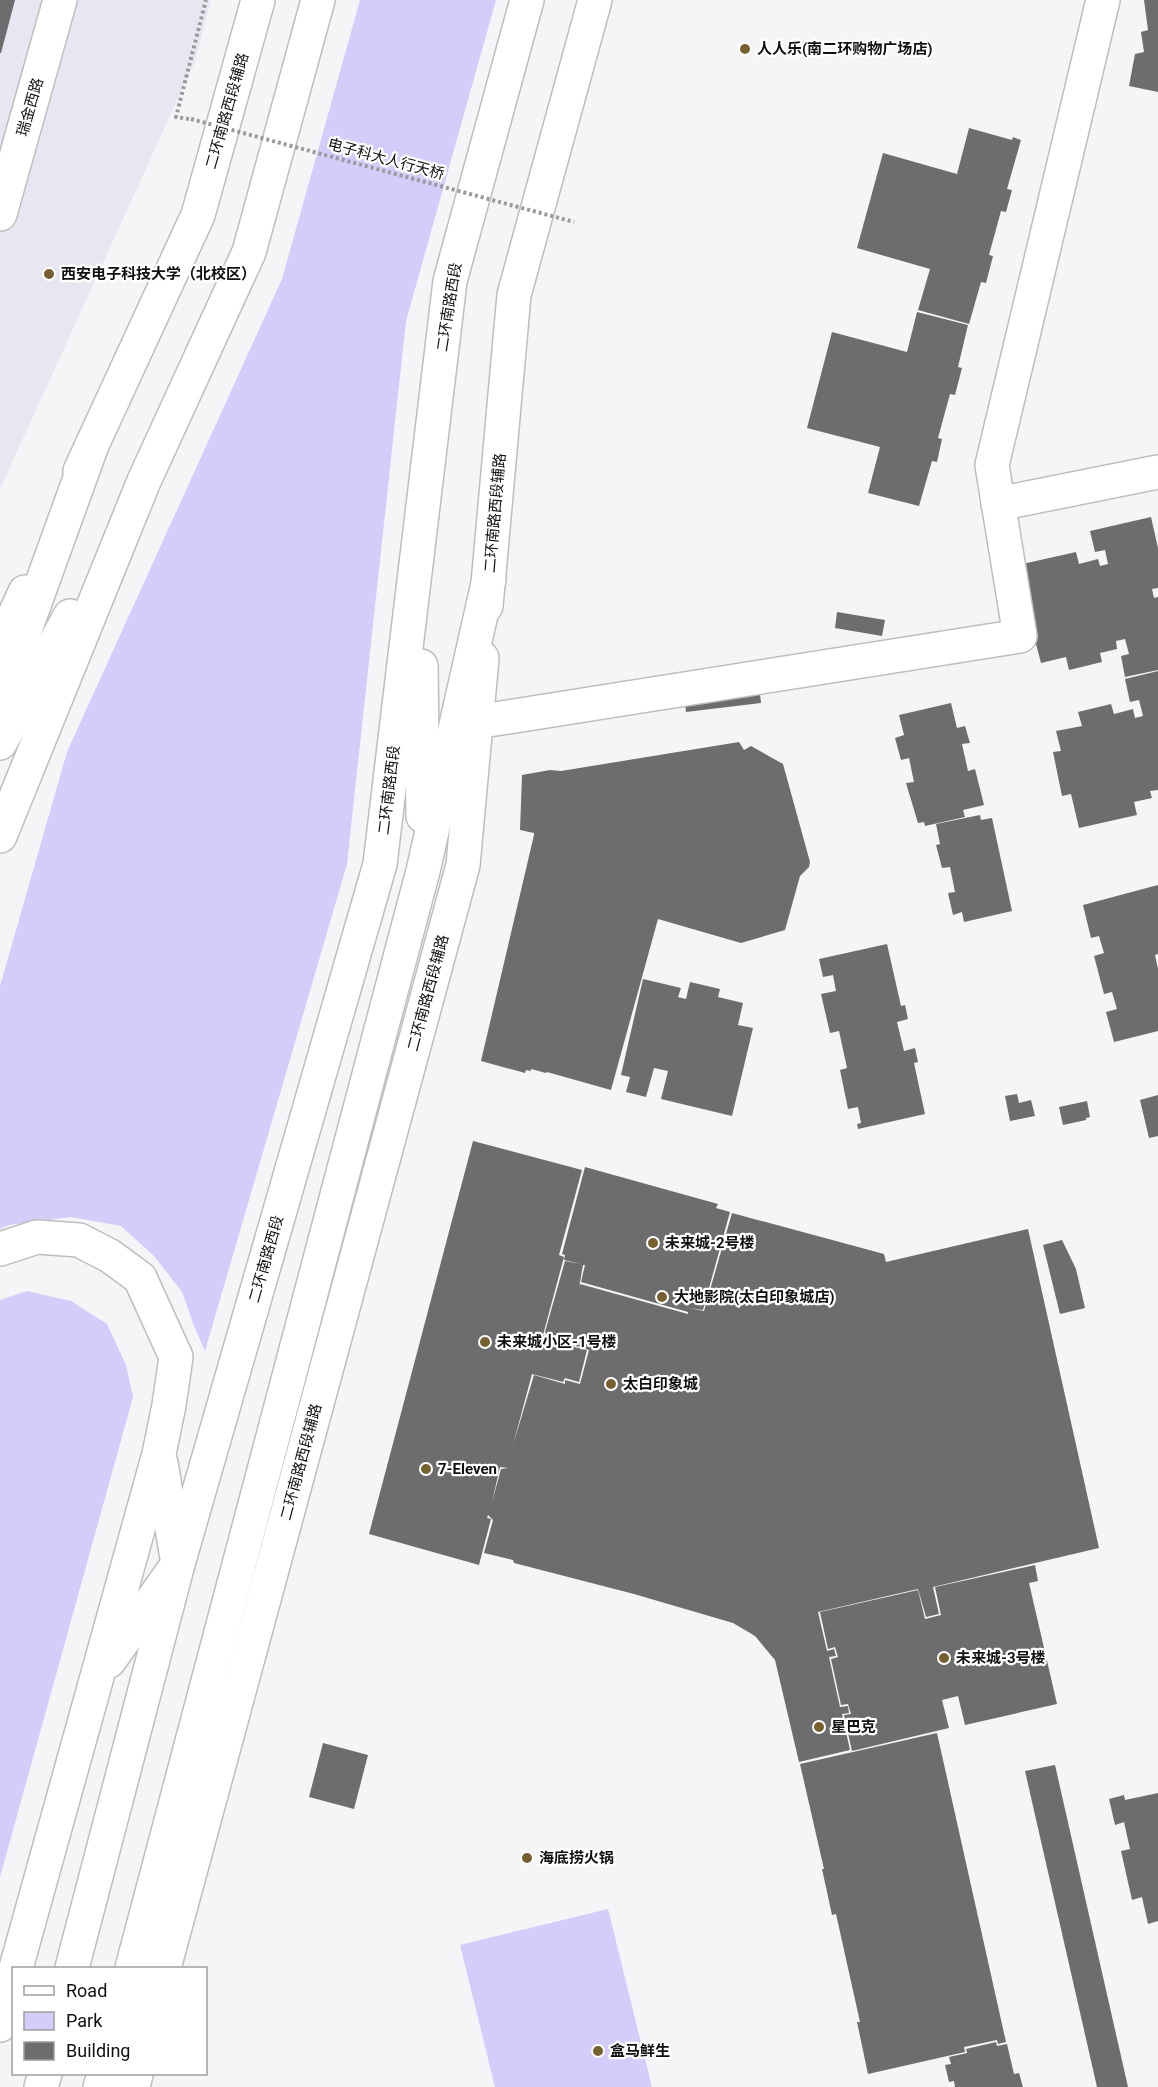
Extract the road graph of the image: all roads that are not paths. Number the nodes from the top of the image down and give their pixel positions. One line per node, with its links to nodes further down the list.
1 (60, 0): 7 (main road, 瑞金西路)
2 (258, 0): 8 (main road, 二环南路西段辅路)
3 (318, 0): 10 (main road)
4 (527, 0): 12 (main road, 二环南路西段)
5 (595, 0): 13 (main road, 二环南路西段辅路)
6 (1103, 0): 11 (main road)
7 (0, 214)
8 (92, 445): 14 (main road, 二环南路西段辅路); 15 (main road)
9 (1158, 472): 11 (main road)
10 (144, 481): 17 (main road); 18 (main road)
11 (998, 504): 16 (main road)
12 (420, 530): 19 (main road); 22 (main road, 二环南路西段)
13 (489, 579): 16 (main road, 二环南路西段辅路); 19 (main road)
14 (0, 646)
15 (0, 699)
16 (476, 722): 27 (main road, 二环南路西段辅路)
17 (0, 743)
18 (0, 836)
19 (423, 871): 26 (main road)
20 (0, 1249): 21 (main road)
21 (159, 1454): 22 (main road); 23 (main road)
22 (178, 1564): 23 (main road); 25 (main road, 二环南路西段)
23 (96, 1680): 24 (main road)
24 (16, 1967)
25 (72, 1967)
26 (132, 1967)
27 (164, 1967)
28 (12, 1983): 29 (main road)
29 (0, 2025)

